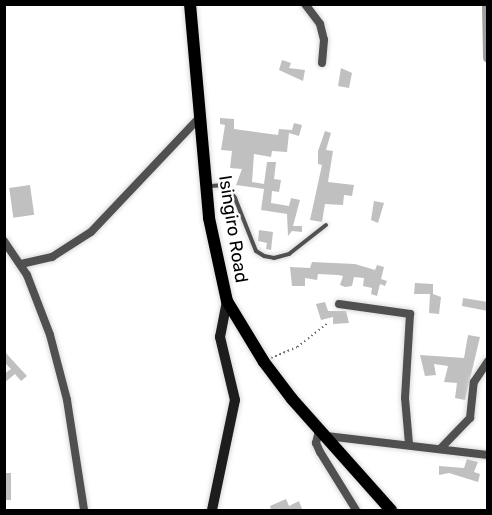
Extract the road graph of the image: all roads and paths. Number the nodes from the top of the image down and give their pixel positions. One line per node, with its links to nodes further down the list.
1 (190, 4): 4 (main road, Isingiro Road)
2 (305, 4): 3 (street)
3 (322, 63)
4 (200, 117): 5 (main road, Isingiro Road); 8 (street)
5 (206, 186): 6 (lane); 9 (main road, Isingiro Road)
6 (326, 225)
7 (4, 241): 8 (street)
8 (21, 264): 18 (street)
9 (227, 300): 12 (main road, Isingiro Road); 19 (main road)
10 (339, 304): 15 (street)
11 (328, 323): 12 (path)
12 (262, 358): 14 (main road, Isingiro Road)
13 (488, 361): 16 (street)
14 (327, 437): 15 (street); 20 (street); 21 (main road, Isingiro Road)
15 (409, 444): 16 (street)
16 (441, 448): 17 (street)
17 (488, 455)
18 (84, 510)
19 (212, 510)
20 (356, 510)
21 (391, 510)

